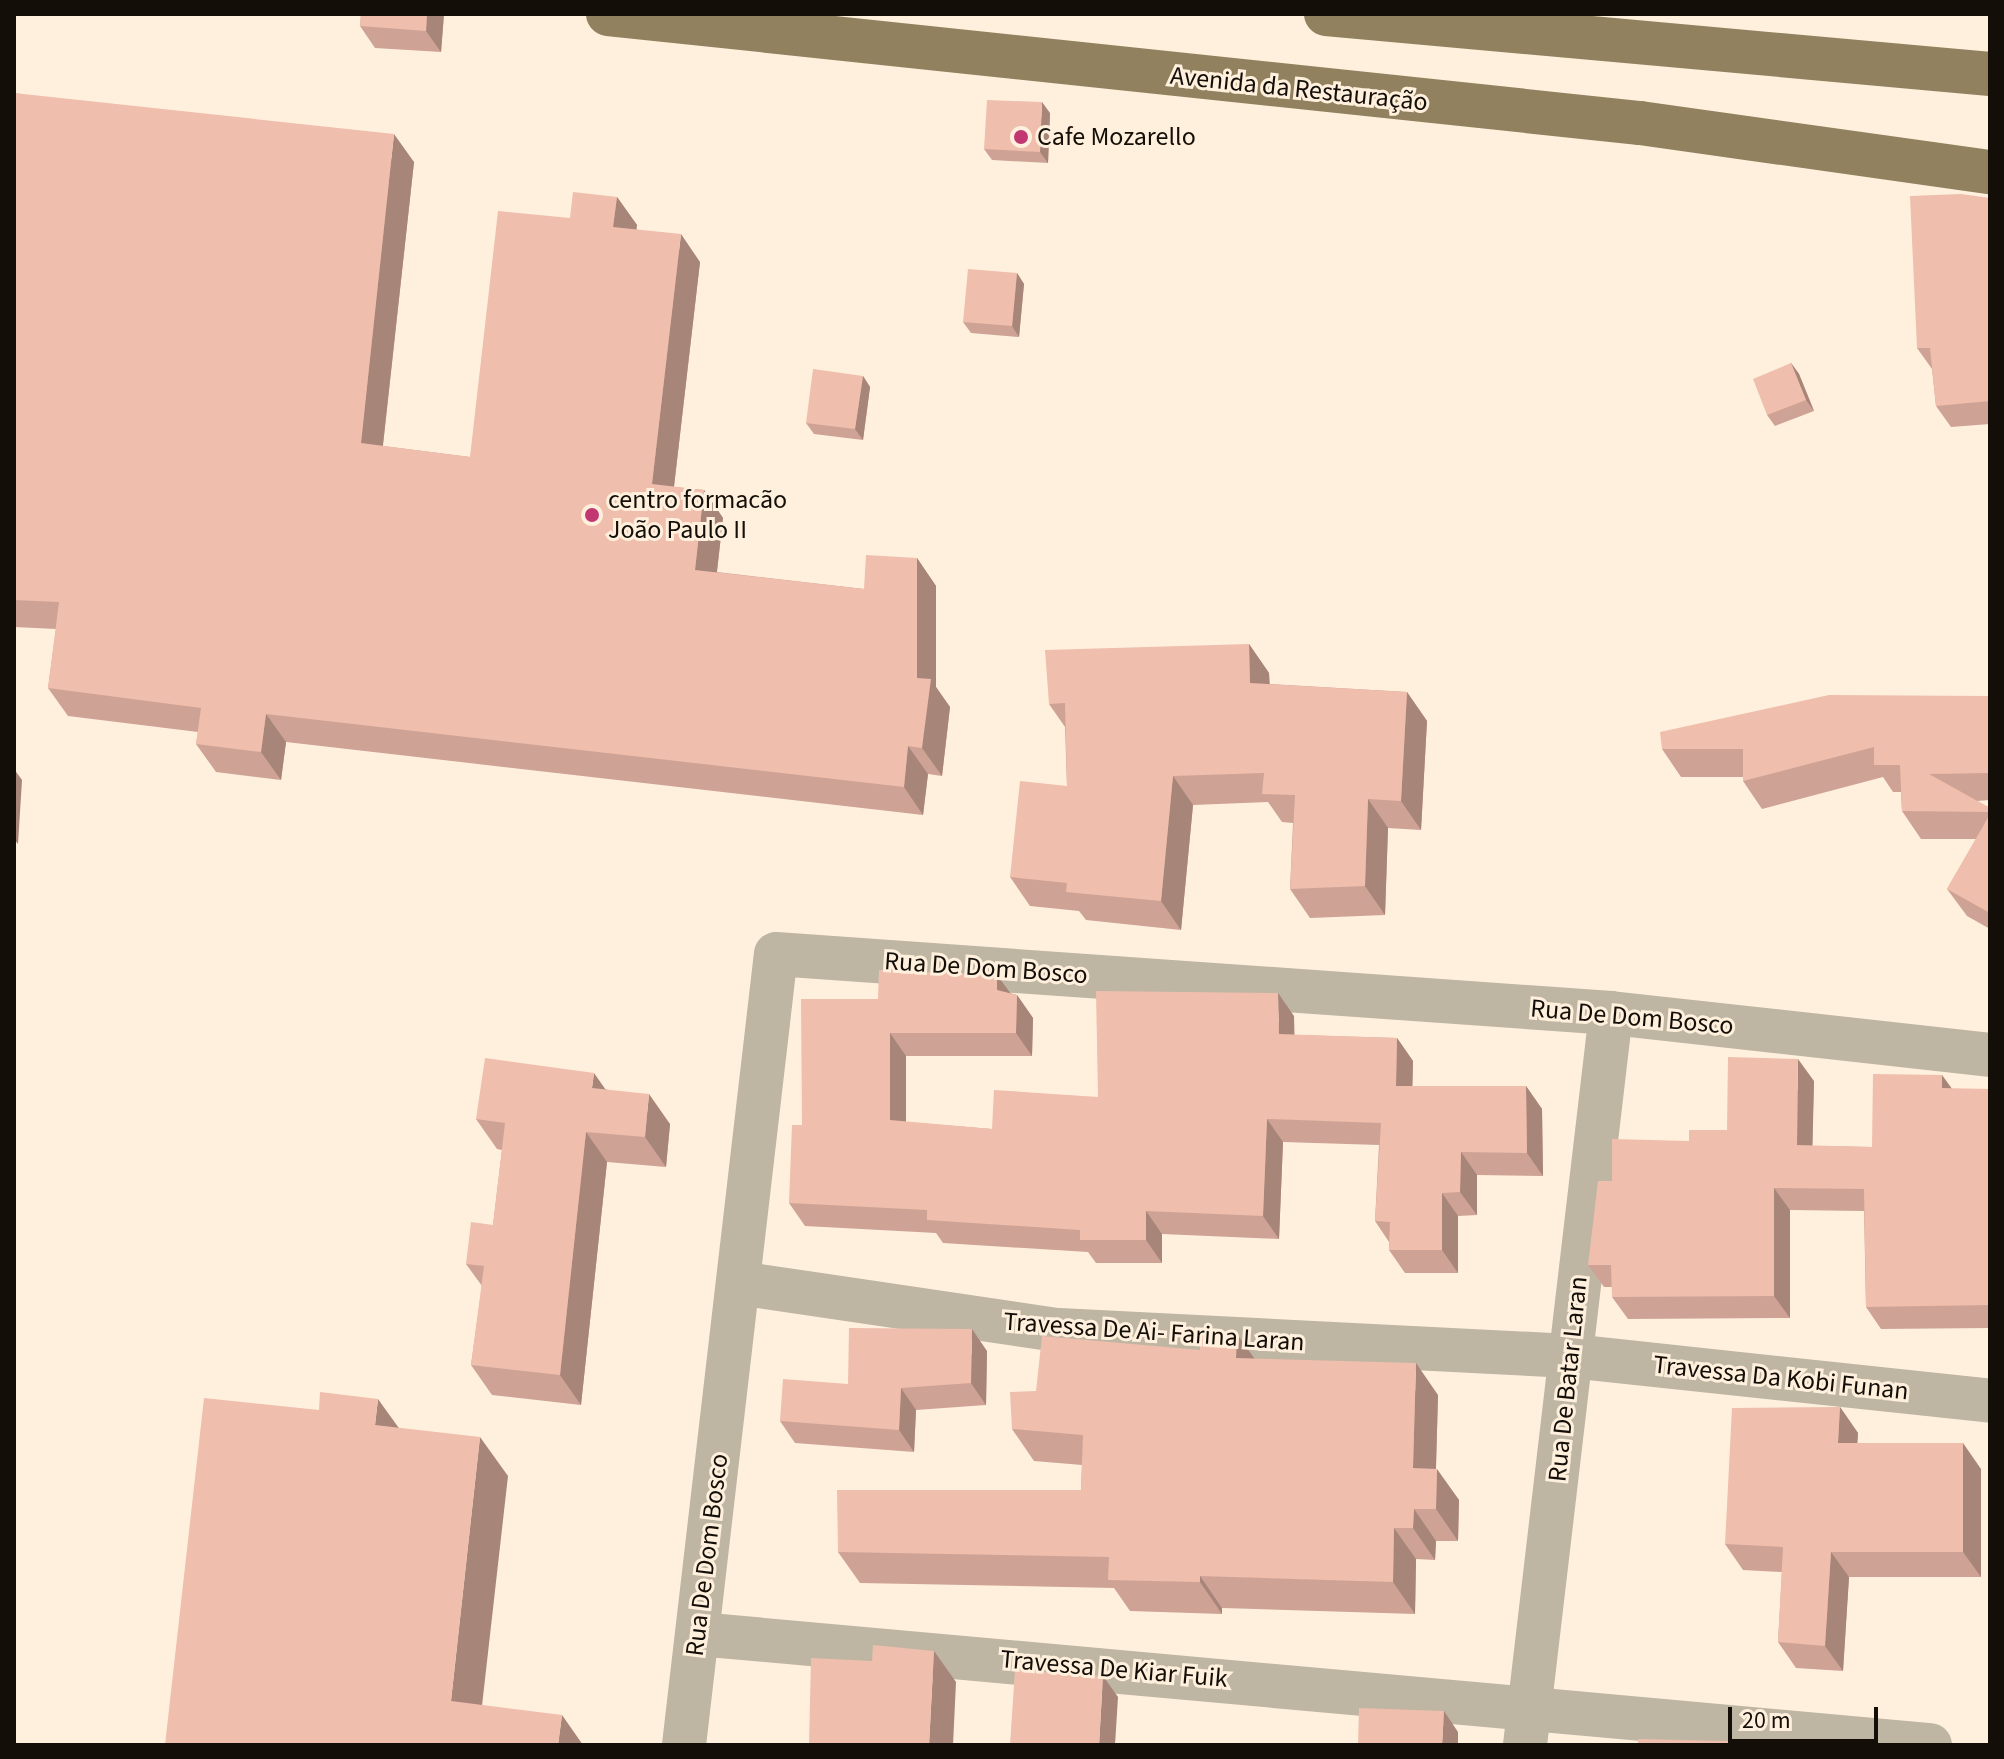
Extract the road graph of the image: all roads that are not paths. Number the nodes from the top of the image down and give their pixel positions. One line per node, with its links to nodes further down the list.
1 (608, 14): 4 (main road, Avenida da Restauração)
2 (1326, 14): 3 (main road)
3 (1990, 74)
4 (1990, 172)
5 (1611, 1013): 6 (street, Rua De Dom Bosco); 7 (street, Rua De Dom Bosco); 8 (street, Rua De Batar Laran)
6 (1990, 1055)
7 (739, 1283): 8 (street, Travessa De Ai- Farina Laran); 10 (street, Rua De Dom Bosco)
8 (1571, 1356): 9 (street, Travessa Da Kobi Funan); 11 (street, Rua De Batar Laran)
9 (1990, 1401)
10 (698, 1634): 11 (street, Travessa De Kiar Fuik); 12 (street, Rua De Dom Bosco)
11 (1528, 1724): 13 (street, Travessa De Kiar Fuik)
12 (684, 1745)
13 (1930, 1745)

